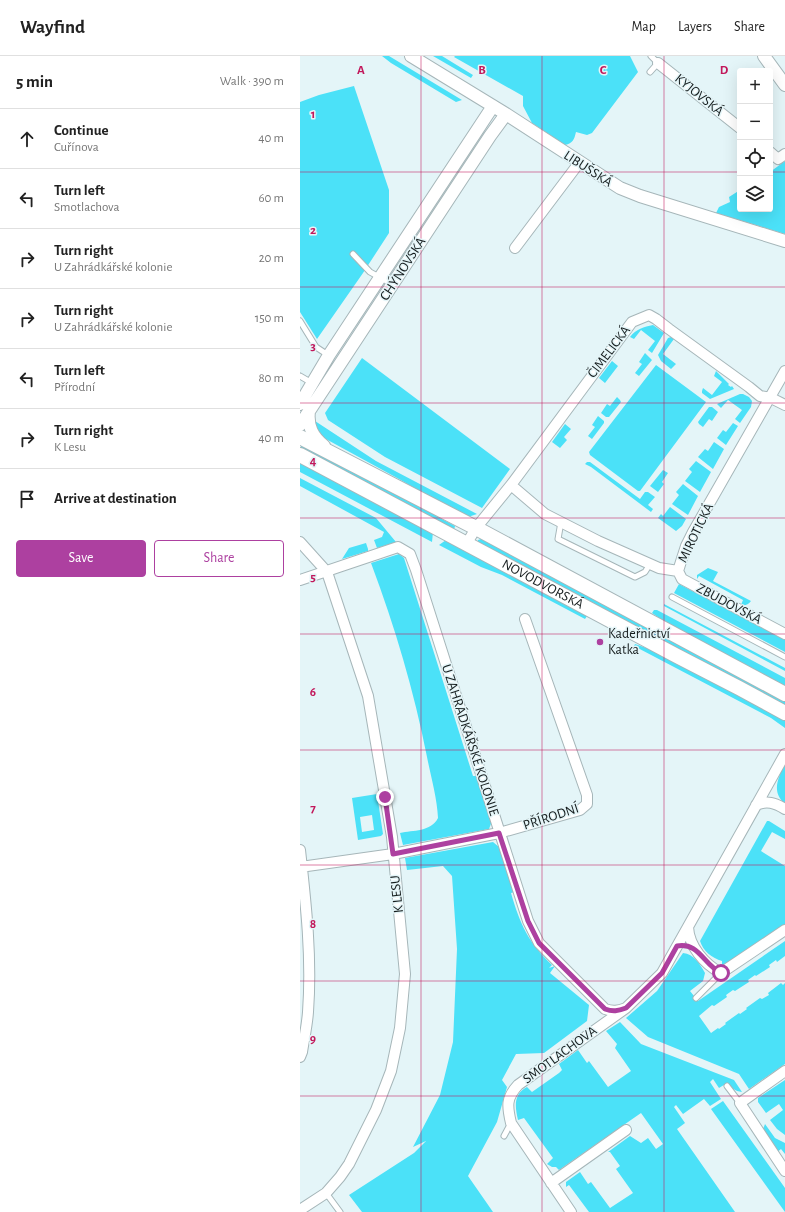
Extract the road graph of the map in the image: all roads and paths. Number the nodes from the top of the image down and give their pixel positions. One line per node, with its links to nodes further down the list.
1 (411, 56): 6 (street, LIBUŠSKÁ)
2 (764, 56): 5 (street)
3 (654, 59): 4 (lane); 8 (street, KYJOVSKÁ)
4 (650, 72)
5 (785, 85)
6 (493, 106): 7 (street, LIBUŠSKÁ); 15 (street, CHÝNOVSKÁ)
7 (506, 114): 11 (street, LIBUŠSKÁ); 16 (street, CHÝNOVSKÁ)
8 (737, 126)
9 (785, 154): 10 (street)
10 (773, 155)
11 (579, 163): 12 (street, LIBUŠSKÁ); 13 (street)
12 (785, 241)
13 (516, 248)
14 (353, 254): 15 (lane)
15 (380, 277): 16 (lane); 18 (street, CHÝNOVSKÁ)
16 (393, 285): 24 (street, CHÝNOVSKÁ)
17 (300, 321): 18 (lane)
18 (329, 355): 21 (street, CHÝNOVSKÁ)
19 (785, 372): 22 (street, MIROTICKÁ)
20 (300, 376): 21 (lane)
21 (312, 383): 24 (street, CHÝNOVSKÁ)
22 (771, 398): 23 (street); 29 (street, ČIMELICKÁ); 35 (street, MIROTICKÁ)
23 (785, 405)
24 (305, 408): 25 (street, CHÝNOVSKÁ); 27 (street)
25 (300, 425)
26 (300, 437): 27 (main road, NOVODVORSKÁ)
27 (334, 454): 31 (main road, NOVODVORSKÁ)
28 (300, 455): 33 (main road, NOVODVORSKÁ)
29 (510, 485): 30 (street, MIROTICKÁ); 31 (street, ČIMELICKÁ)
30 (561, 522): 34 (street, MIROTICKÁ); 34 (lane)
31 (476, 528): 33 (street); 42 (main road, NOVODVORSKÁ)
32 (300, 542): 36 (street, K LESU)
33 (467, 543): 43 (main road, NOVODVORSKÁ)
34 (650, 564): 35 (street, MIROTICKÁ)
35 (678, 571): 40 (street, ZBUDOVSKÁ)
36 (327, 572): 37 (street); 49 (street, U ZAHRÁDKÁŘSKÉ KOLONIE); 51 (street, K LESU)
37 (300, 580)
38 (672, 597): 41 (lane)
39 (525, 619): 49 (street, PŘÍRODNÍ)
40 (785, 634)
41 (785, 657)
42 (785, 694)
43 (785, 713)
44 (785, 754): 45 (street, SMOTLACHOVA)
45 (773, 776): 46 (street); 47 (street, SMOTLACHOVA)
46 (775, 803): 47 (street); 48 (street)
47 (756, 805): 53 (street, SMOTLACHOVA)
48 (785, 809)
49 (499, 833): 51 (street, PŘÍRODNÍ); 59 (street, U ZAHRÁDKÁŘSKÉ KOLONIE)
50 (300, 850): 52 (street)
51 (393, 854): 52 (street, PŘÍRODNÍ); 69 (street, K LESU)
52 (301, 867): 60 (street)
53 (688, 927): 55 (street, SMOTLACHOVA); 56 (street)
54 (785, 930): 57 (street)
55 (677, 946): 56 (street); 59 (street, SMOTLACHOVA)
56 (695, 949): 57 (street)
57 (721, 973): 58 (lane)
58 (696, 998)
59 (626, 1008): 64 (street, SMOTLACHOVA)
60 (300, 1057)
61 (785, 1071): 63 (street)
62 (727, 1086): 63 (lane)
63 (740, 1103): 67 (street)
64 (511, 1123): 66 (lane); 68 (street, SMOTLACHOVA)
65 (626, 1130): 68 (street)
66 (504, 1136)
67 (785, 1171)
68 (551, 1183): 72 (street, SMOTLACHOVA)
69 (326, 1193): 70 (street, K LESU); 71 (lane)
70 (300, 1210)
71 (340, 1212)
72 (571, 1212)

